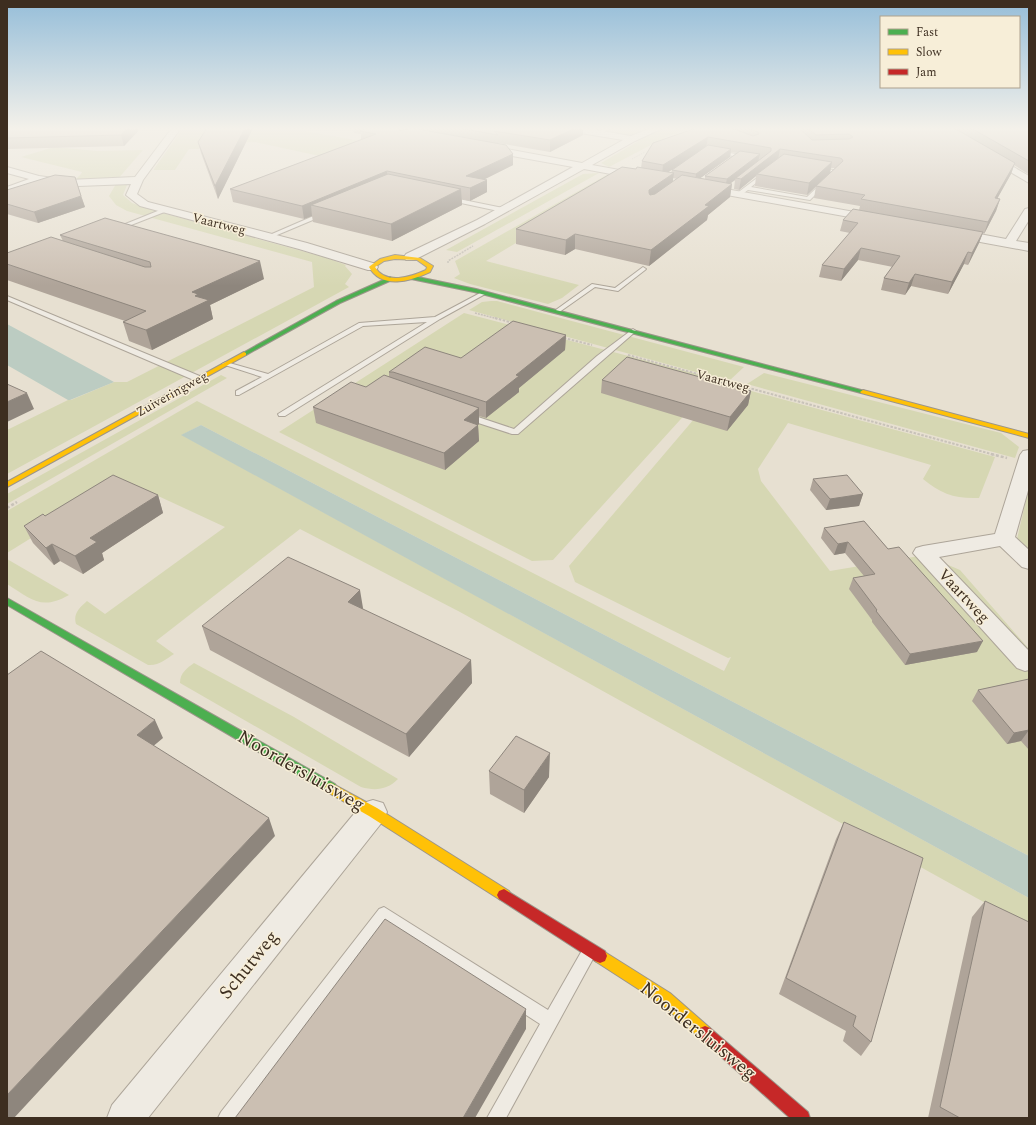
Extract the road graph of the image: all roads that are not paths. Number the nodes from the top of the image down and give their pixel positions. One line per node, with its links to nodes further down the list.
1 (36, 180): 9 (street)
2 (50, 180): 3 (street)
3 (130, 180)
4 (138, 180): 13 (street, Vaartweg)
5 (557, 180): 15 (street)
6 (751, 180): 10 (lane)
7 (827, 180): 12 (lane)
8 (695, 186): 10 (street)
9 (7, 190)
10 (735, 190): 12 (street)
11 (442, 197): 15 (lane)
12 (799, 201): 17 (street)
13 (165, 210): 19 (lane); 23 (street, Vaartweg)
14 (332, 210): 23 (lane)
15 (503, 210): 18 (street)
16 (1029, 211): 24 (street)
17 (889, 221)
18 (482, 222): 26 (street); 27 (street)
19 (121, 227): 20 (lane); 21 (lane)
20 (129, 229)
21 (114, 230)
22 (942, 231): 24 (street)
23 (268, 237): 28 (street, Vaartweg)
24 (1009, 243): 25 (street)
25 (1029, 247)
26 (410, 257): 27 (street, Vaartweg); 28 (street, Vaartweg)
27 (427, 266): 30 (street); 32 (street, Vaartweg)
28 (376, 267): 31 (street); 35 (street, Zuiveringweg)
29 (643, 269): 36 (lane)
30 (413, 278): 31 (street); 32 (street, Vaartweg)
31 (390, 279): 35 (street, Zuiveringweg)
32 (474, 290): 33 (street, Vaartweg)
33 (484, 293): 36 (street, Vaartweg); 37 (lane)
34 (7, 298): 41 (lane)
35 (338, 302): 39 (street, Zuiveringweg)
36 (556, 312): 38 (street, Vaartweg)
37 (438, 318): 40 (lane); 44 (lane)
38 (632, 332): 43 (lane); 45 (street, Vaartweg)
39 (226, 364): 40 (lane); 41 (street, Zuiveringweg)
40 (268, 376): 42 (lane)
41 (199, 379): 47 (street, Zuiveringweg)
42 (239, 393)
43 (457, 413)
44 (282, 414)
45 (1029, 436)
46 (1028, 459): 48 (street)
47 (7, 485)
48 (1004, 539): 49 (street); 51 (street, Vaartweg)
49 (1029, 562)
50 (7, 601): 52 (street, Noordersluisweg)
51 (1029, 661)
52 (373, 812): 53 (street, Noordersluisweg); 55 (street, Schutweg)
53 (590, 951): 54 (lane); 58 (street, Noordersluisweg)
54 (550, 1021): 56 (lane); 57 (lane)
55 (125, 1118)
56 (227, 1118)
57 (496, 1118)
58 (802, 1118)

